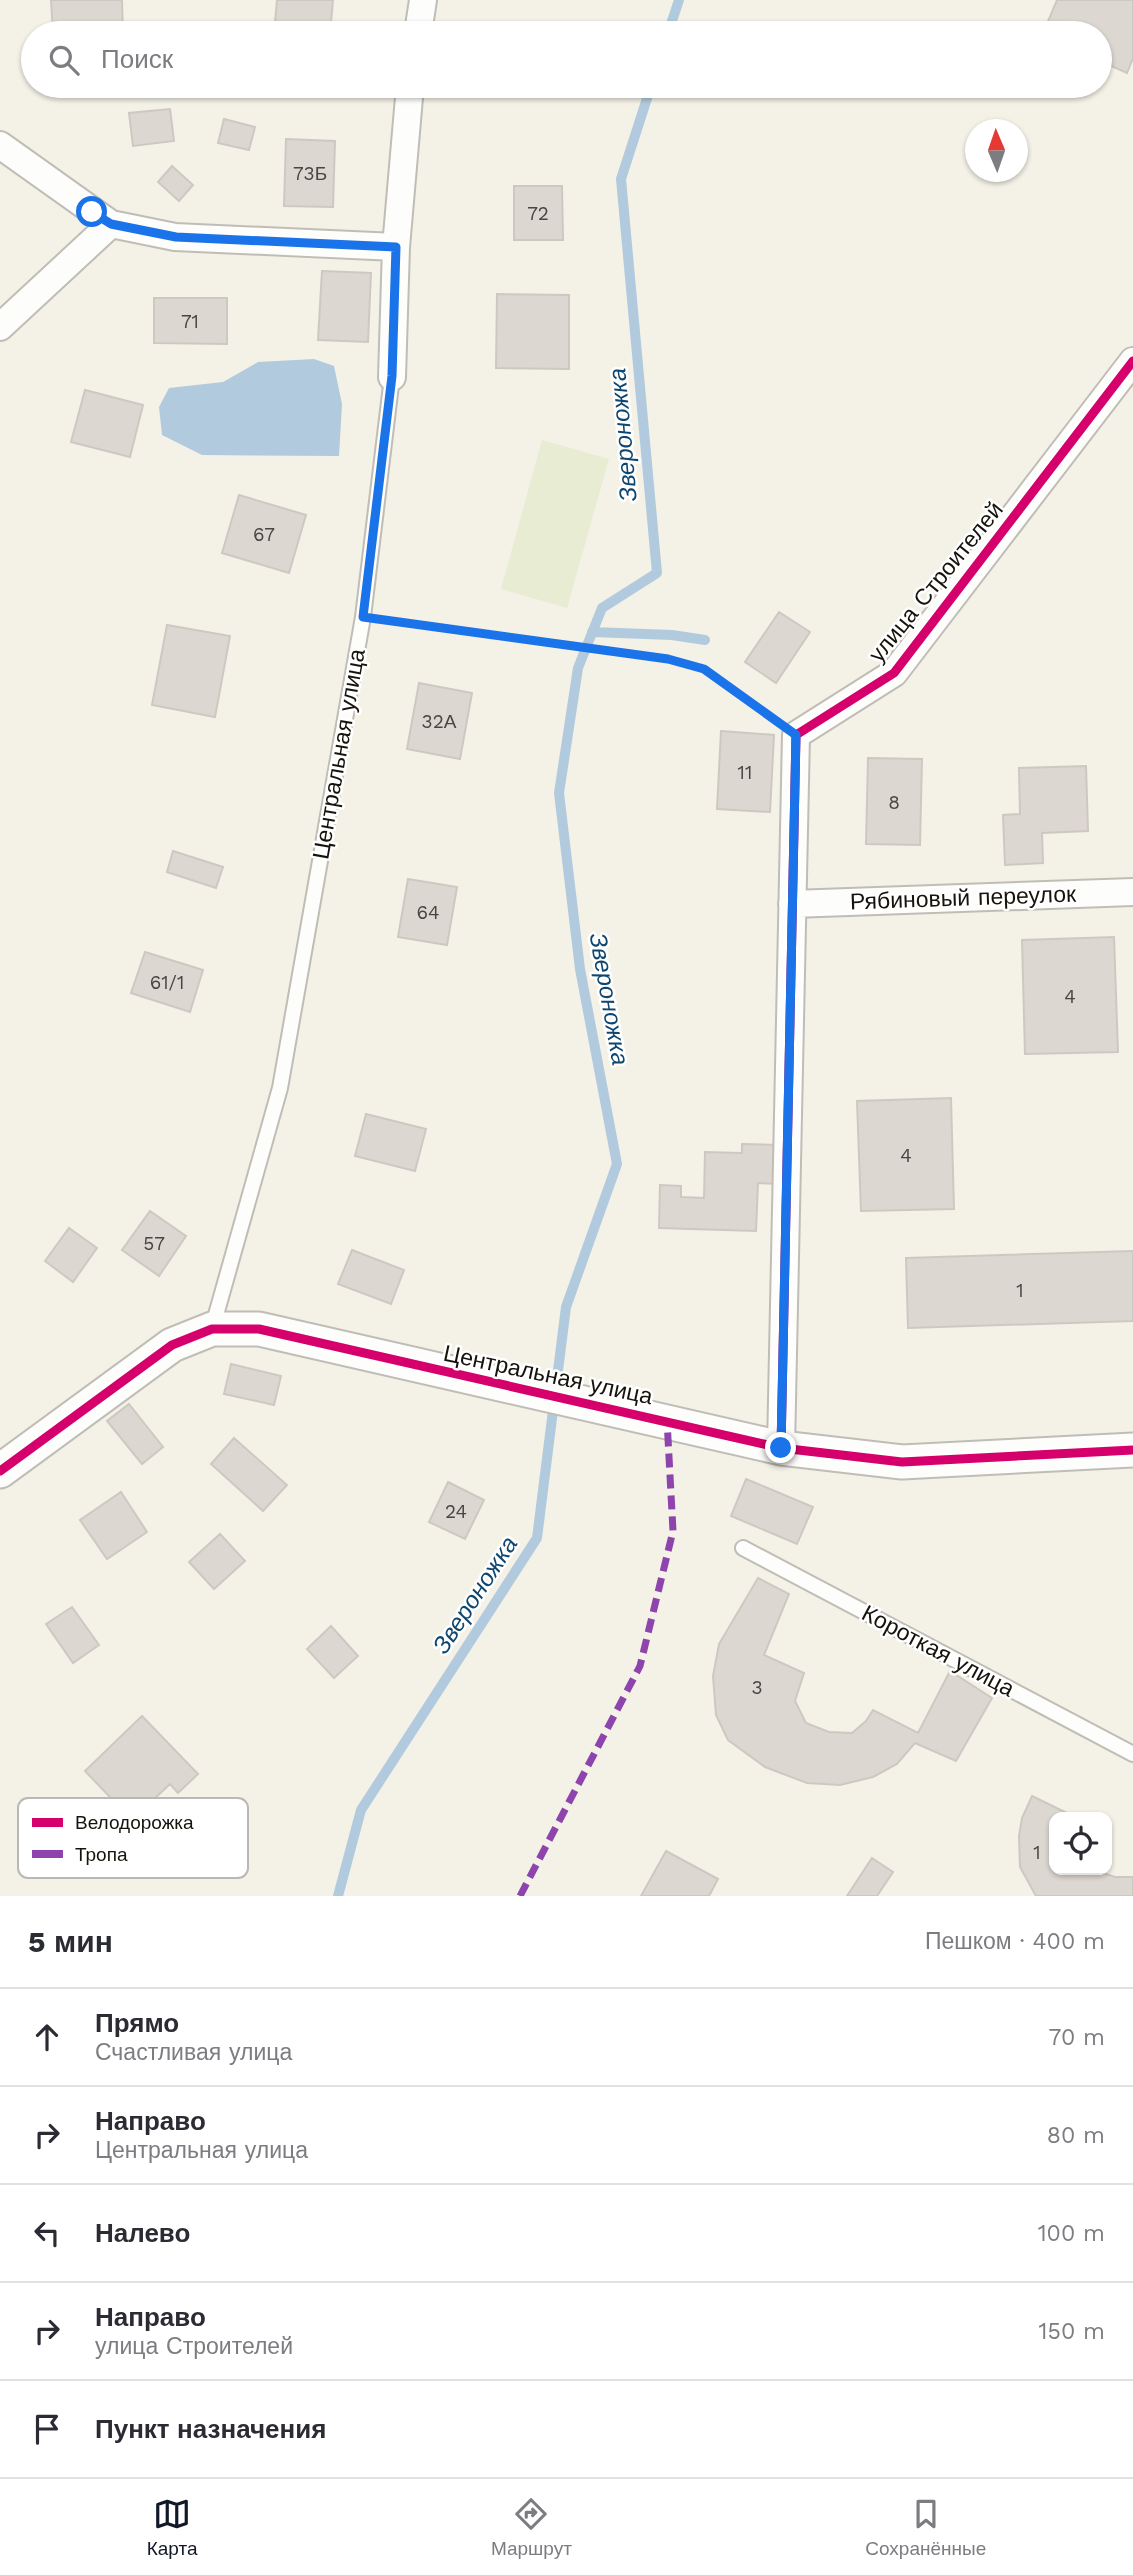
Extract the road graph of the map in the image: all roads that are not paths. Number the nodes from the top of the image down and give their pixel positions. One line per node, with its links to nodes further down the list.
1 (423, 0): 2 (street)
2 (420, 21)
3 (409, 98): 6 (street, Центральная улица)
4 (0, 145): 5 (street)
5 (111, 224): 6 (street); 7 (street)
6 (396, 247): 9 (street, Центральная улица)
7 (0, 327)
8 (1133, 360): 11 (street, улица Строителей)
9 (392, 376): 12 (lane, Центральная улица)
10 (1133, 892): 11 (street, Рябиновый переулок)
11 (792, 904): 13 (street)
12 (212, 1329): 13 (street, Центральная улица); 15 (street, Центральная улица)
13 (781, 1448): 14 (street, Центральная улица)
14 (1133, 1450)
15 (0, 1471)
16 (743, 1548): 17 (lane, Короткая улица)
17 (1133, 1754)

